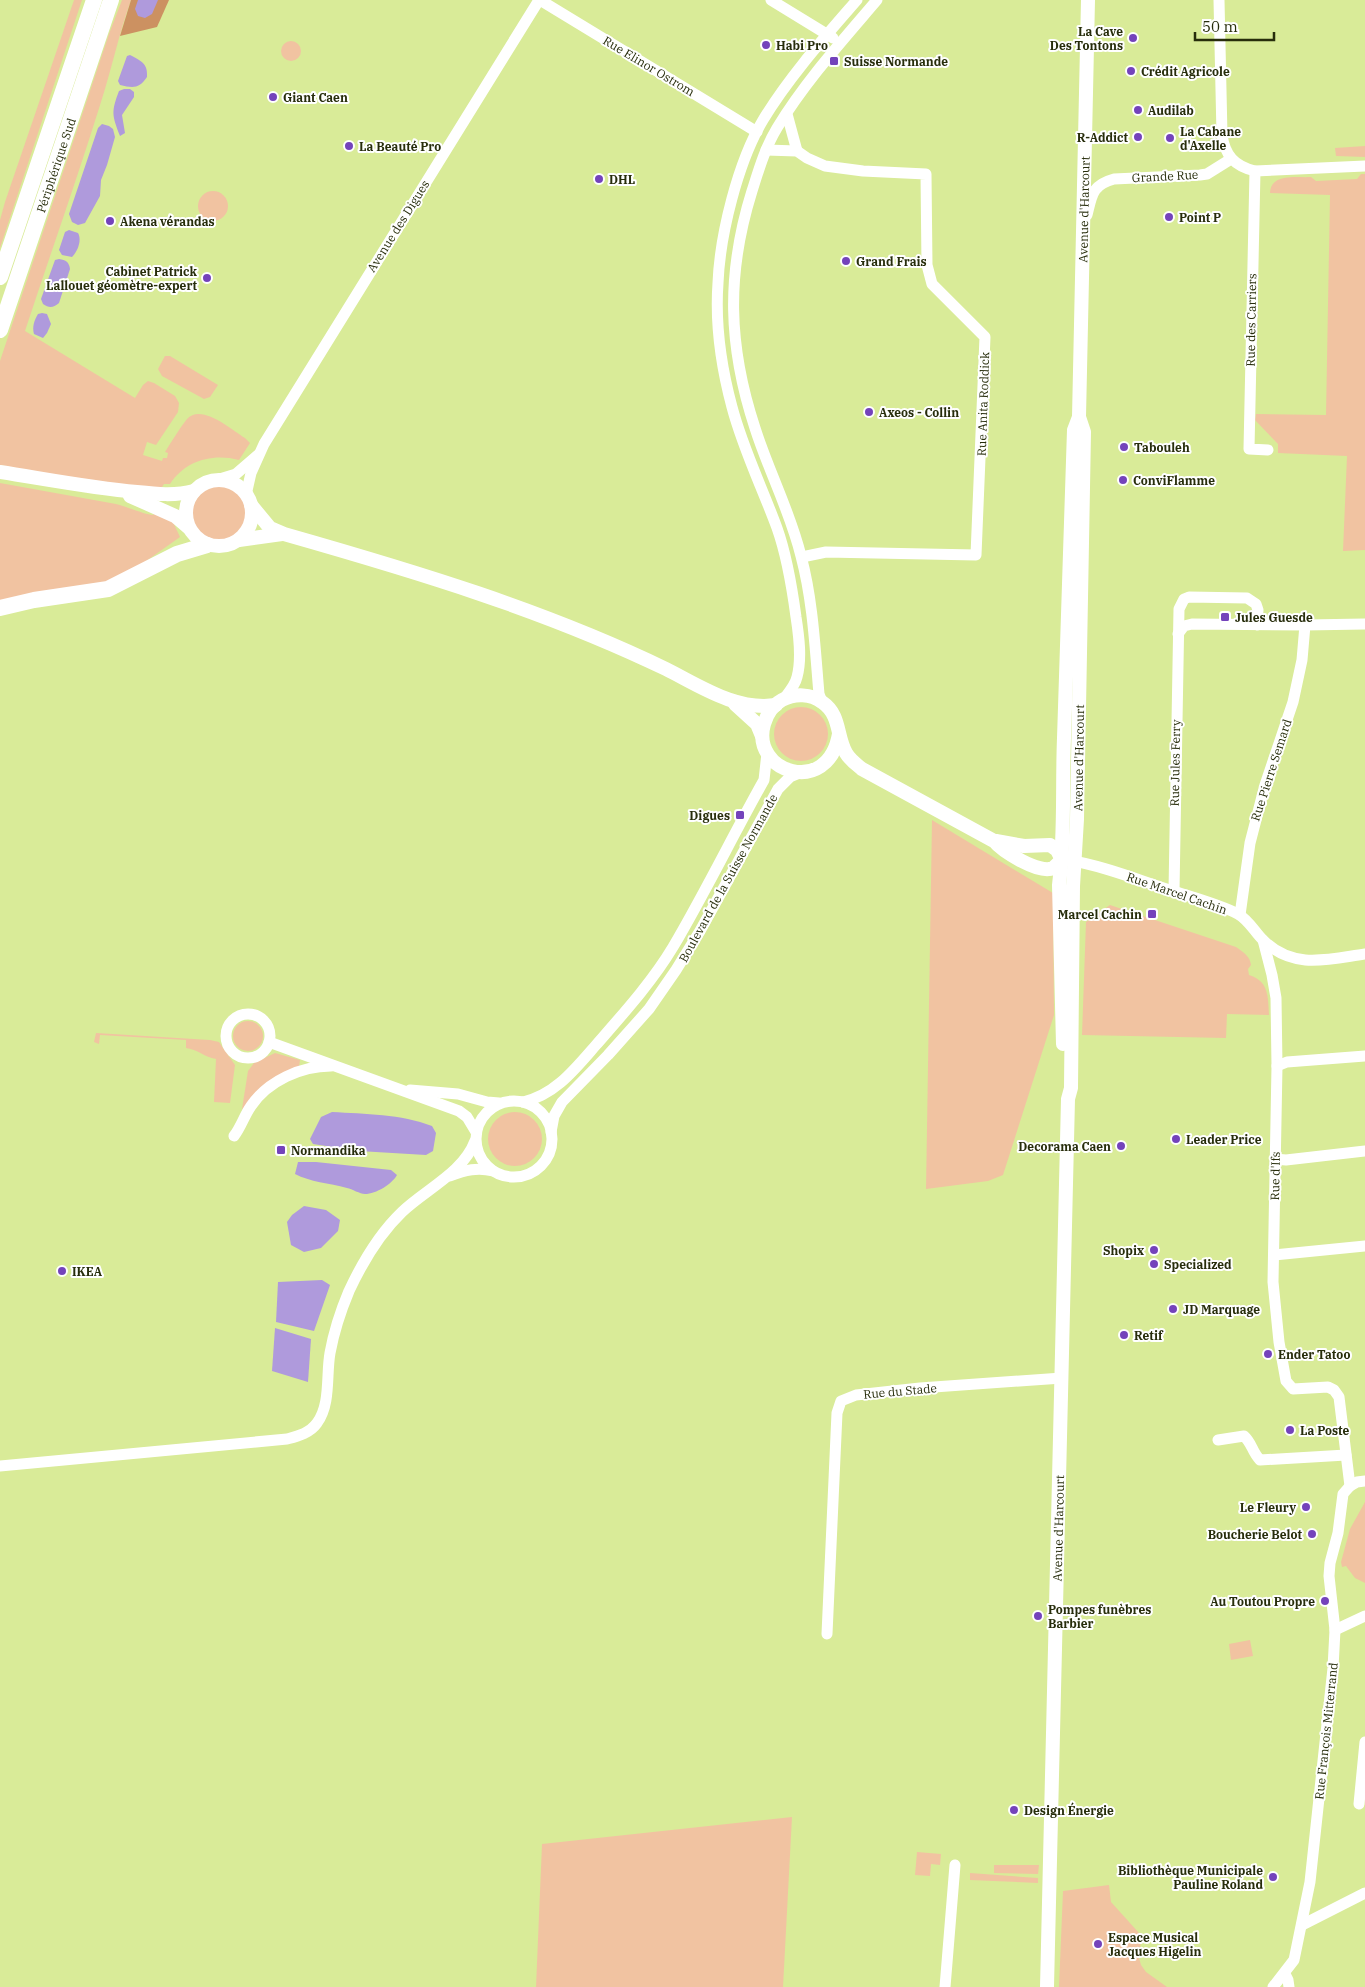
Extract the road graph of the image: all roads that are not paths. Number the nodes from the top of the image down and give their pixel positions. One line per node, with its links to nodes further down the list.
1 (94, 0): 19 (highway, Périphérique Sud)
2 (111, 0): 20 (highway, Périphérique Sud)
3 (540, 0): 12 (street, Rue Elinor Ostrom); 23 (street, Avenue des Digues)
4 (771, 0): 9 (street)
5 (857, 0): 9 (street)
6 (877, 0): 10 (street)
7 (1088, 0): 18 (main road, Avenue d'Harcourt)
8 (1219, 0): 15 (street)
9 (828, 35): 10 (street); 12 (street)
10 (810, 82): 11 (street)
11 (786, 114): 13 (street); 14 (street)
12 (757, 132): 40 (street)
13 (766, 150): 14 (street, Rue Anita Roddick); 33 (street)
14 (797, 151): 33 (street, Rue Anita Roddick)
15 (1231, 159): 17 (street); 18 (street, Grande Rue)
16 (1365, 166): 17 (street)
17 (1254, 171): 22 (street, Rue des Carriers)
18 (1084, 228): 21 (main road, Avenue d'Harcourt)
19 (0, 277)
20 (0, 330)
21 (1079, 417): 49 (main road, Avenue d'Harcourt); 49 (main road, Avenue d'Harcourt)
22 (1268, 450)
23 (259, 453): 25 (street); 28 (street)
24 (0, 472): 26 (main road)
25 (213, 481): 27 (main road); 28 (main road)
26 (116, 490): 27 (main road); 29 (main road)
27 (194, 492): 29 (main road)
28 (249, 500): 30 (main road); 31 (main road)
29 (188, 528): 32 (main road)
30 (284, 534): 31 (main road); 39 (main road)
31 (238, 540): 32 (main road)
32 (207, 545): 34 (highway)
33 (802, 557): 41 (street)
34 (0, 608)
35 (1365, 624): 37 (street)
36 (1257, 625): 37 (street); 38 (street); 38 (street, Rue Jules Ferry)
37 (1305, 625): 51 (street, Rue Pierre Semard)
38 (1178, 634): 50 (street, Rue Jules Ferry)
39 (730, 700): 40 (main road); 43 (main road)
40 (779, 702): 41 (main road); 43 (main road)
41 (822, 702): 42 (main road)
42 (839, 734): 45 (main road); 46 (main road)
43 (763, 739): 44 (main road)
44 (767, 753): 47 (main road); 59 (street, Boulevard de la Suisse Normande)
45 (824, 764): 46 (main road); 47 (main road)
46 (862, 769): 48 (main road)
47 (802, 772): 61 (street, Boulevard de la Suisse Normande)
48 (994, 841): 49 (main road); 49 (main road)
49 (1068, 861): 50 (street, Rue Marcel Cachin); 70 (main road, Avenue d'Harcourt)
50 (1174, 891): 51 (street, Rue Marcel Cachin)
51 (1240, 915): 52 (street, Rue Marcel Cachin)
52 (1263, 940): 53 (street, Rue Marcel Cachin); 56 (street, Rue d'Ifs)
53 (1365, 954)
54 (268, 1042): 57 (street)
55 (1365, 1056): 56 (street)
56 (1277, 1066): 65 (street, Rue d'Ifs)
57 (341, 1068): 58 (street); 62 (street)
58 (399, 1088): 60 (street); 63 (street)
59 (523, 1102): 60 (street); 61 (street)
60 (499, 1104): 63 (street)
61 (551, 1132): 66 (street)
62 (234, 1136)
63 (476, 1136): 66 (street); 67 (street)
64 (1365, 1151): 65 (street)
65 (1275, 1159): 69 (street, Rue d'Ifs)
66 (494, 1172): 67 (street)
67 (444, 1178): 73 (street)
68 (1365, 1246): 69 (street)
69 (1274, 1255): 72 (street, Rue d'Ifs)
70 (1062, 1378): 78 (street, Rue du Stade); 86 (main road, Avenue d'Harcourt)
71 (1218, 1440): 72 (street)
72 (1346, 1454): 75 (street, Rue d'Ifs)
73 (0, 1466)
74 (1365, 1481): 75 (street)
75 (1350, 1486): 77 (street, Rue François Mitterrand)
76 (1365, 1617): 77 (street)
77 (1335, 1630): 83 (street, Rue François Mitterrand)
78 (827, 1634)
79 (1365, 1742): 80 (street)
80 (1359, 1804)
81 (955, 1865): 85 (street)
82 (1365, 1893): 83 (street)
83 (1302, 1925): 84 (street, Rue François Mitterrand)
84 (1285, 1974): 87 (street, Rue François Mitterrand); 88 (street)
85 (946, 1987)
86 (1048, 1987)
87 (1273, 1987)
88 (1289, 1987)

